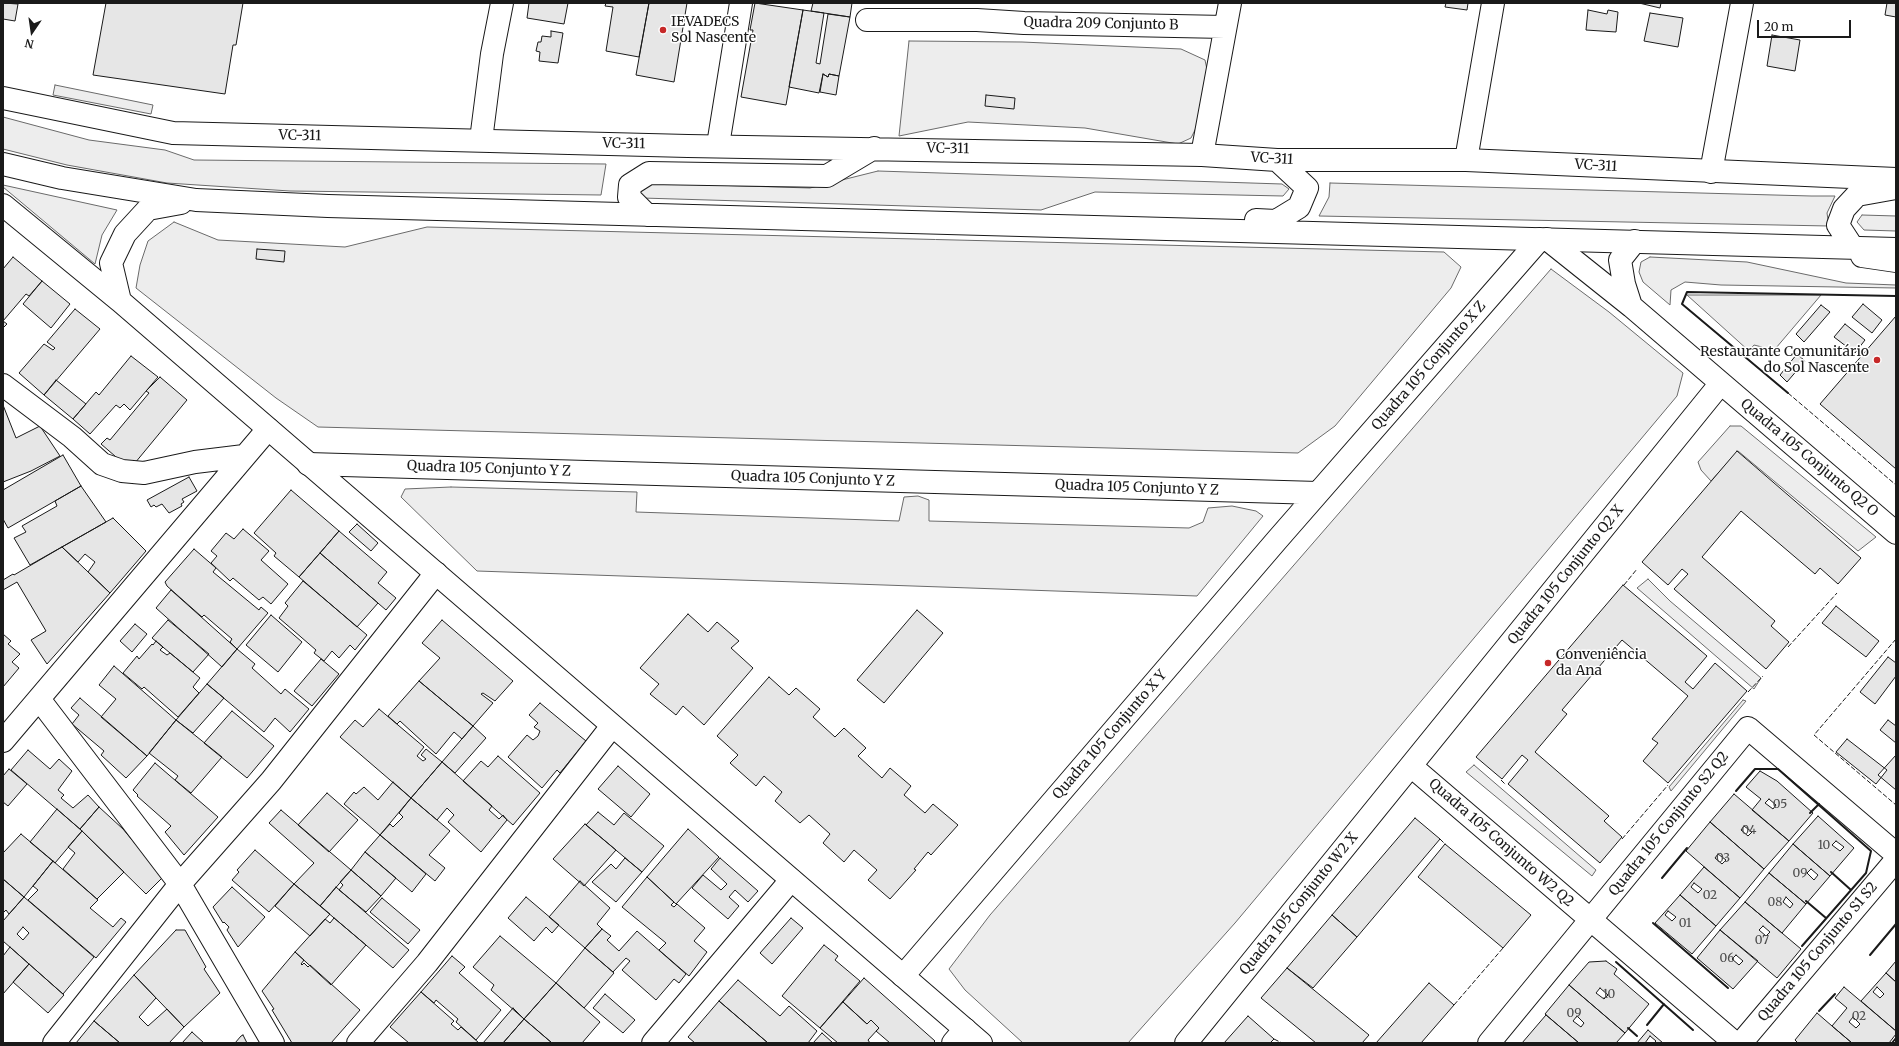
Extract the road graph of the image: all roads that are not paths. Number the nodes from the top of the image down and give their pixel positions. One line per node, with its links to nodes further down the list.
1 (502, 3): 10 (street)
2 (742, 3): 11 (street)
3 (1230, 3): 8 (street)
4 (1493, 3): 15 (street)
5 (1742, 3): 17 (street)
6 (978, 11): 7 (street, Quadra 209 Conjunto B); 8 (street, Quadra 209 Conjunto B)
7 (867, 20)
8 (1225, 27): 13 (street)
9 (3, 98): 10 (street, VC-311)
10 (481, 140): 11 (street, VC-311)
11 (718, 145): 12 (street, VC-311)
12 (874, 148): 13 (street, VC-311); 22 (street)
13 (1202, 155): 14 (street, VC-311)
14 (1277, 160): 15 (street, VC-311); 23 (street)
15 (1466, 160): 17 (street, VC-311)
16 (3, 164): 20 (street)
17 (1711, 172): 18 (street, VC-311)
18 (1896, 179)
19 (1896, 188): 27 (street)
20 (196, 200): 22 (street); 30 (street)
21 (3, 205): 30 (street)
22 (647, 215): 23 (street)
23 (1088, 226): 24 (street)
24 (1543, 239): 25 (street); 31 (street, Quadra 105 Conjunto Q2 O); 37 (street, Quadra 105 Conjunto X Z)
25 (1636, 241): 26 (street); 31 (street)
26 (1794, 246): 27 (street); 29 (street)
27 (1853, 248): 28 (street)
28 (1896, 249)
29 (1896, 261)
30 (120, 301): 34 (street)
31 (1628, 304): 32 (street, Quadra 105 Conjunto Q2 O)
32 (1721, 383): 38 (street, Quadra 105 Conjunto Q2 O); 43 (street, Quadra 105 Conjunto Q2 X)
33 (3, 385): 35 (street)
34 (268, 429): 35 (street); 36 (street)
35 (244, 456): 40 (street)
36 (308, 464): 37 (street, Quadra 105 Conjunto Y Z); 39 (street)
37 (1318, 494): 49 (street, Quadra 105 Conjunto X Y)
38 (1896, 533)
39 (436, 573): 41 (street); 47 (street)
40 (39, 699): 42 (street); 47 (street)
41 (612, 726): 46 (street); 53 (street)
42 (3, 741)
43 (1411, 766): 48 (street, Quadra 105 Conjunto W2 Q2); 55 (street, Quadra 105 Conjunto W2 X)
44 (1896, 854): 48 (street, Quadra 105 Conjunto S2 Q2)
45 (1896, 860): 58 (street, Quadra 105 Conjunto S1 S2)
46 (791, 880): 49 (street); 54 (street)
47 (180, 884): 51 (street); 52 (street)
48 (1591, 920): 56 (street, Quadra 105 Conjunto S2 Q2); 57 (street, Quadra 105 Conjunto W2 Q2)
49 (903, 976): 50 (street)
50 (966, 1038)
51 (54, 1043)
52 (273, 1043)
53 (358, 1043)
54 (653, 1043)
55 (1186, 1043)
56 (1489, 1043)
57 (1735, 1043)
58 (1741, 1043)

